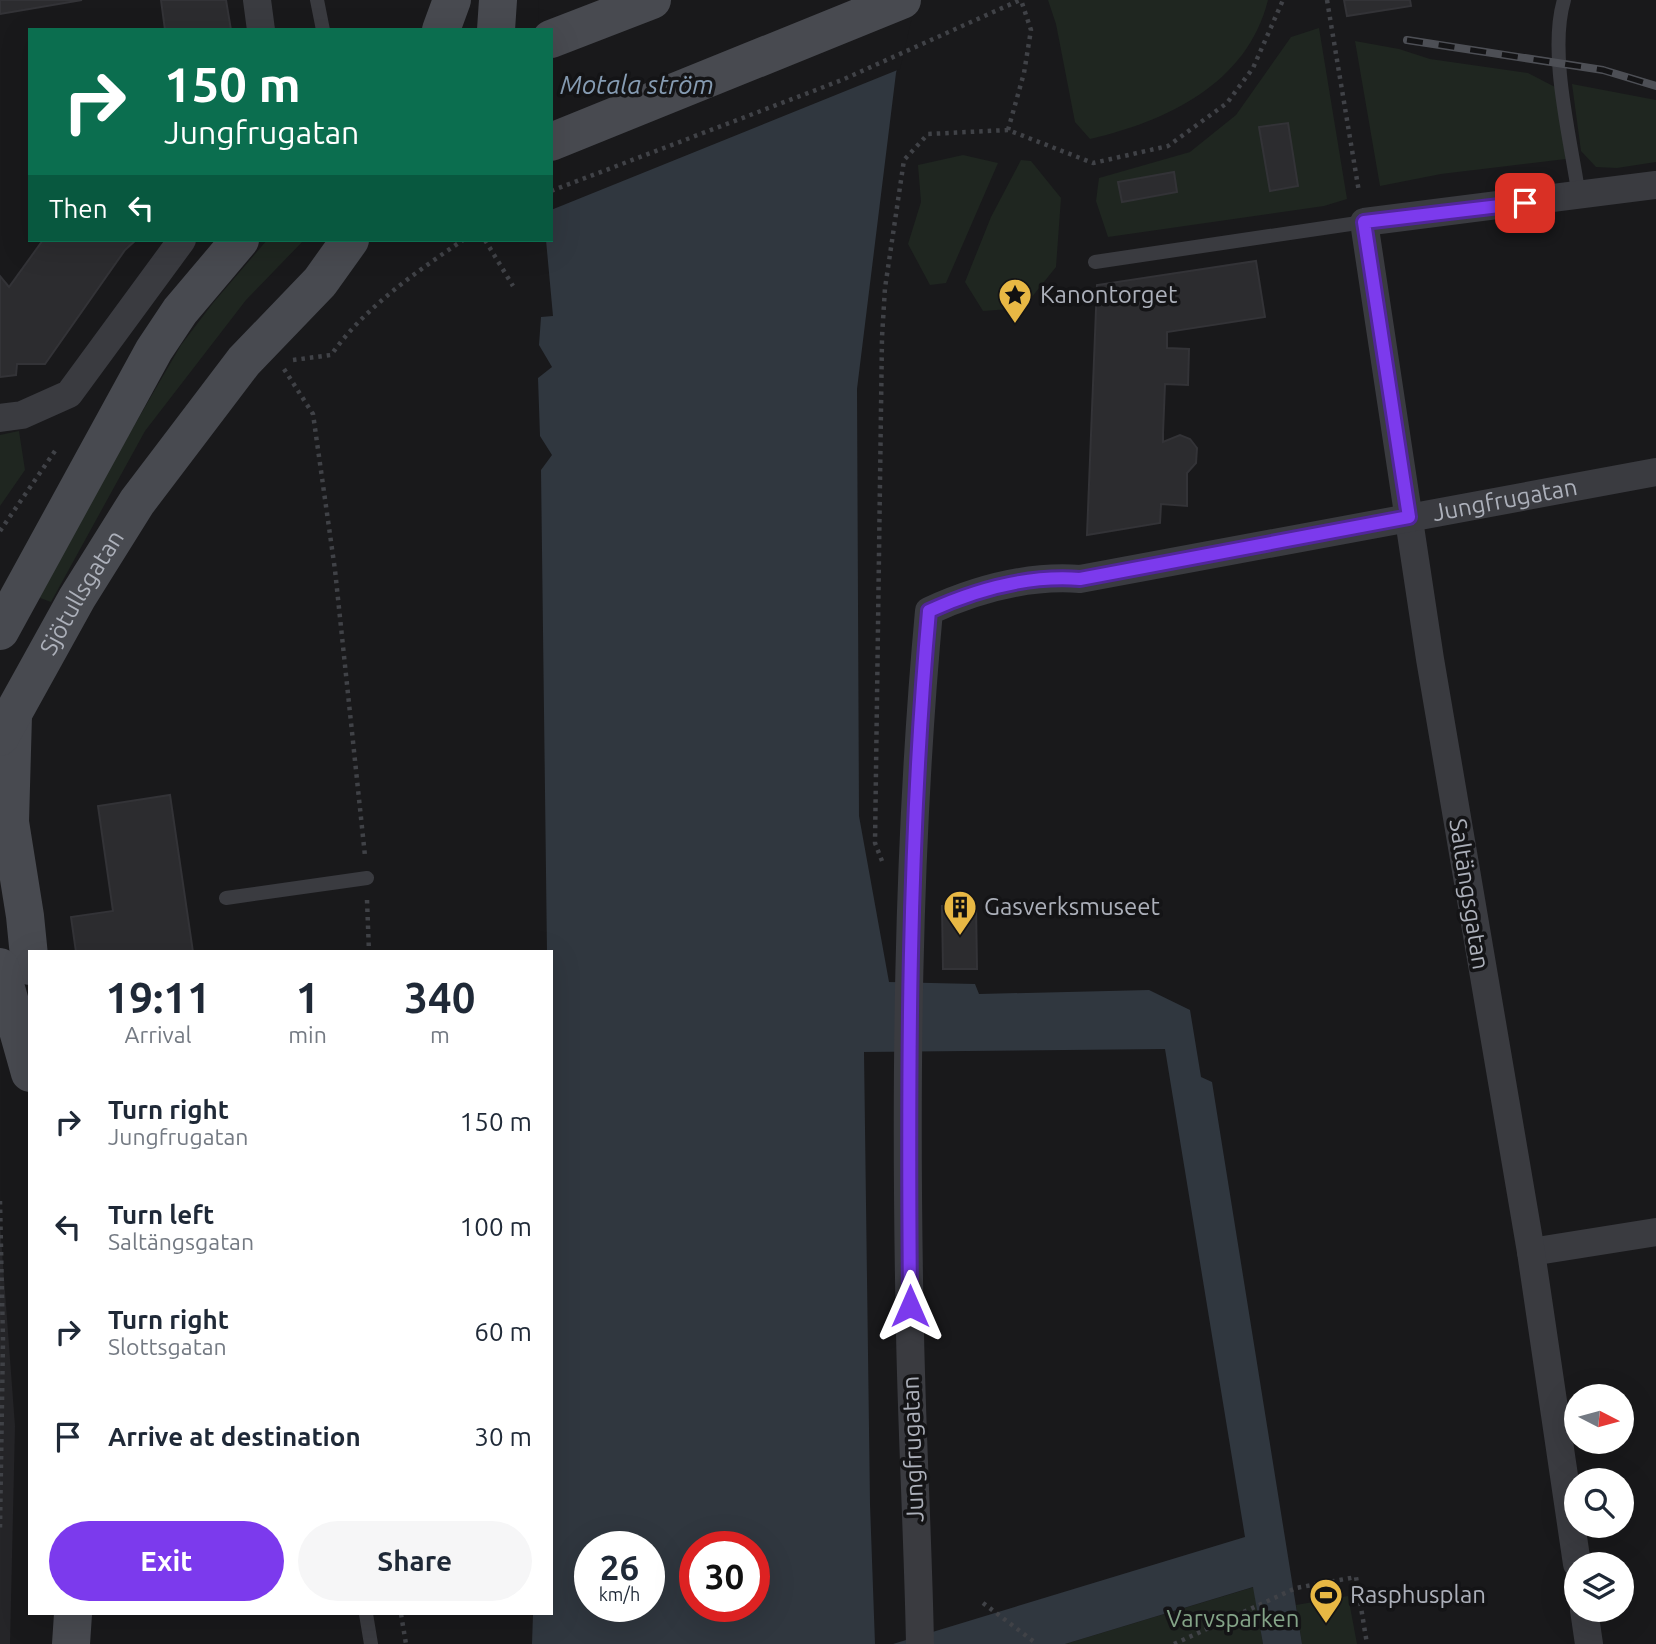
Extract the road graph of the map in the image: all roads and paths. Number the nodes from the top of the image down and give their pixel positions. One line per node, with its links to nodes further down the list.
1 (257, 0): 11 (street)
2 (317, 0): 12 (lane)
3 (453, 0): 13 (main road); 14 (main road)
4 (498, 0): 15 (main road)
5 (902, 0): 18 (main road)
6 (1021, 0): 19 (path); 22 (path)
7 (1283, 0): 19 (path)
8 (1327, 0): 24 (path)
9 (1564, 0): 23 (lane)
10 (634, 2): 16 (main road)
11 (261, 28)
12 (323, 28)
13 (442, 28)
14 (453, 28)
15 (496, 28)
16 (553, 38)
17 (553, 122): 18 (main road)
18 (592, 125): 20 (main road)
19 (1008, 130): 42 (path)
20 (553, 141)
21 (1656, 185): 23 (street)
22 (553, 190)
23 (1579, 197): 24 (street)
24 (1364, 222): 31 (lane); 38 (street, Saltängsgatan)
25 (180, 242): 36 (street)
26 (238, 242): 39 (main road, Sjötullsgatan)
27 (349, 242): 32 (main road, Sjötullsgatan)
28 (375, 242): 32 (main road, Sjötullsgatan)
29 (460, 242): 34 (path)
30 (486, 242): 33 (path)
31 (1095, 262)
32 (320, 282): 41 (main road, Sjötullsgatan)
33 (513, 286)
34 (331, 355)
35 (280, 362): 43 (path)
36 (0, 418)
37 (1656, 472): 38 (street, Jungfrugatan)
38 (1409, 517): 51 (street, Saltängsgatan); 59 (street, Jungfrugatan)
39 (12, 591): 40 (main road, Sjötullsgatan)
40 (0, 631)
41 (6, 726): 45 (main road, Sjötullsgatan)
42 (884, 865)
43 (366, 878): 44 (lane); 46 (path)
44 (226, 898)
45 (28, 950)
46 (369, 950)
47 (0, 967): 48 (main road)
48 (28, 1066)
49 (0, 1201): 52 (path)
50 (1656, 1231): 51 (street)
51 (1531, 1252): 53 (street, Saltängsgatan)
52 (0, 1529)
53 (1575, 1552)
54 (983, 1604): 63 (path)
55 (73, 1615): 60 (main road)
56 (366, 1615): 61 (lane)
57 (401, 1615): 62 (path)
58 (1586, 1622): 66 (street)
59 (919, 1638)
60 (71, 1644)
61 (371, 1644)
62 (406, 1644)
63 (1037, 1644)
64 (1174, 1644): 65 (path)
65 (1367, 1644)
66 (1589, 1644)

